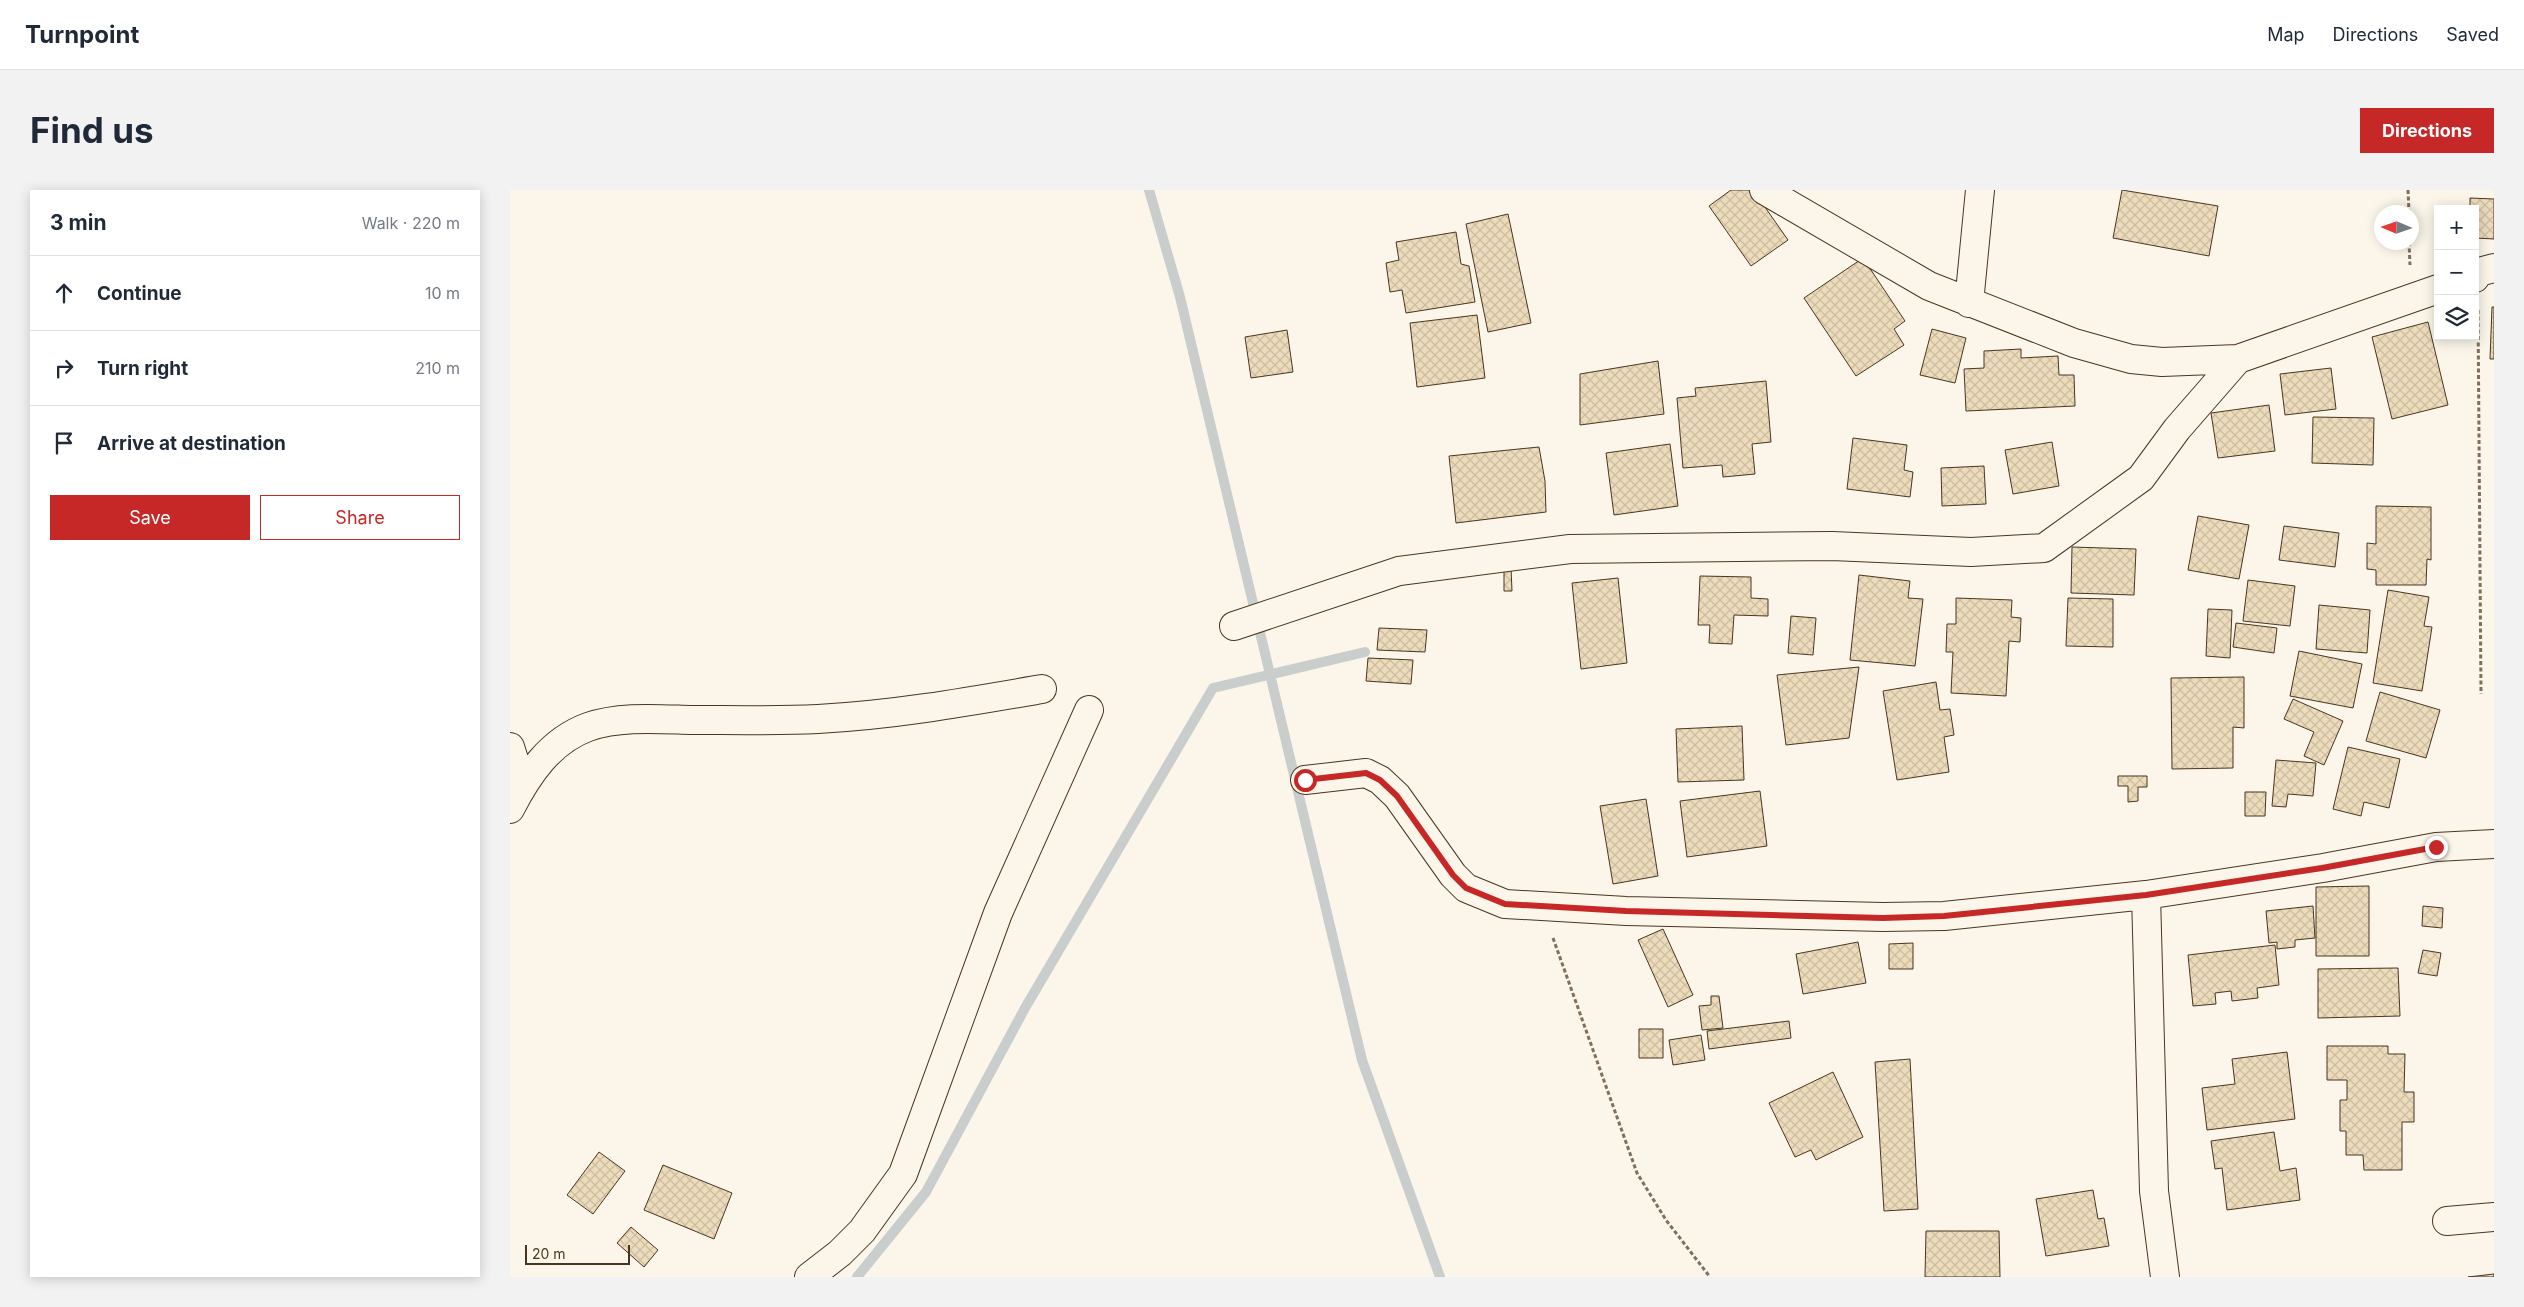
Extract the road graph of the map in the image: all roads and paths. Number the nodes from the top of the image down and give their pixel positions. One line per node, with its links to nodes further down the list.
1 (1764, 190): 7 (street)
2 (1980, 190): 7 (street)
3 (2408, 190): 4 (path)
4 (2409, 205)
5 (2482, 274): 11 (path)
6 (2434, 291): 8 (street)
7 (1968, 303): 8 (street)
8 (2238, 358): 9 (street)
9 (1234, 626)
10 (1042, 689): 15 (street)
11 (2481, 694)
12 (1089, 710): 22 (street)
13 (510, 747): 15 (street)
14 (1305, 780): 19 (street)
15 (522, 786): 16 (street)
16 (510, 810)
17 (2494, 844): 18 (street)
18 (2146, 895): 19 (street); 24 (street)
19 (1541, 904): 23 (path)
20 (2494, 1217): 21 (street)
21 (2447, 1220)
22 (809, 1277)
23 (1710, 1277)
24 (2165, 1277)

